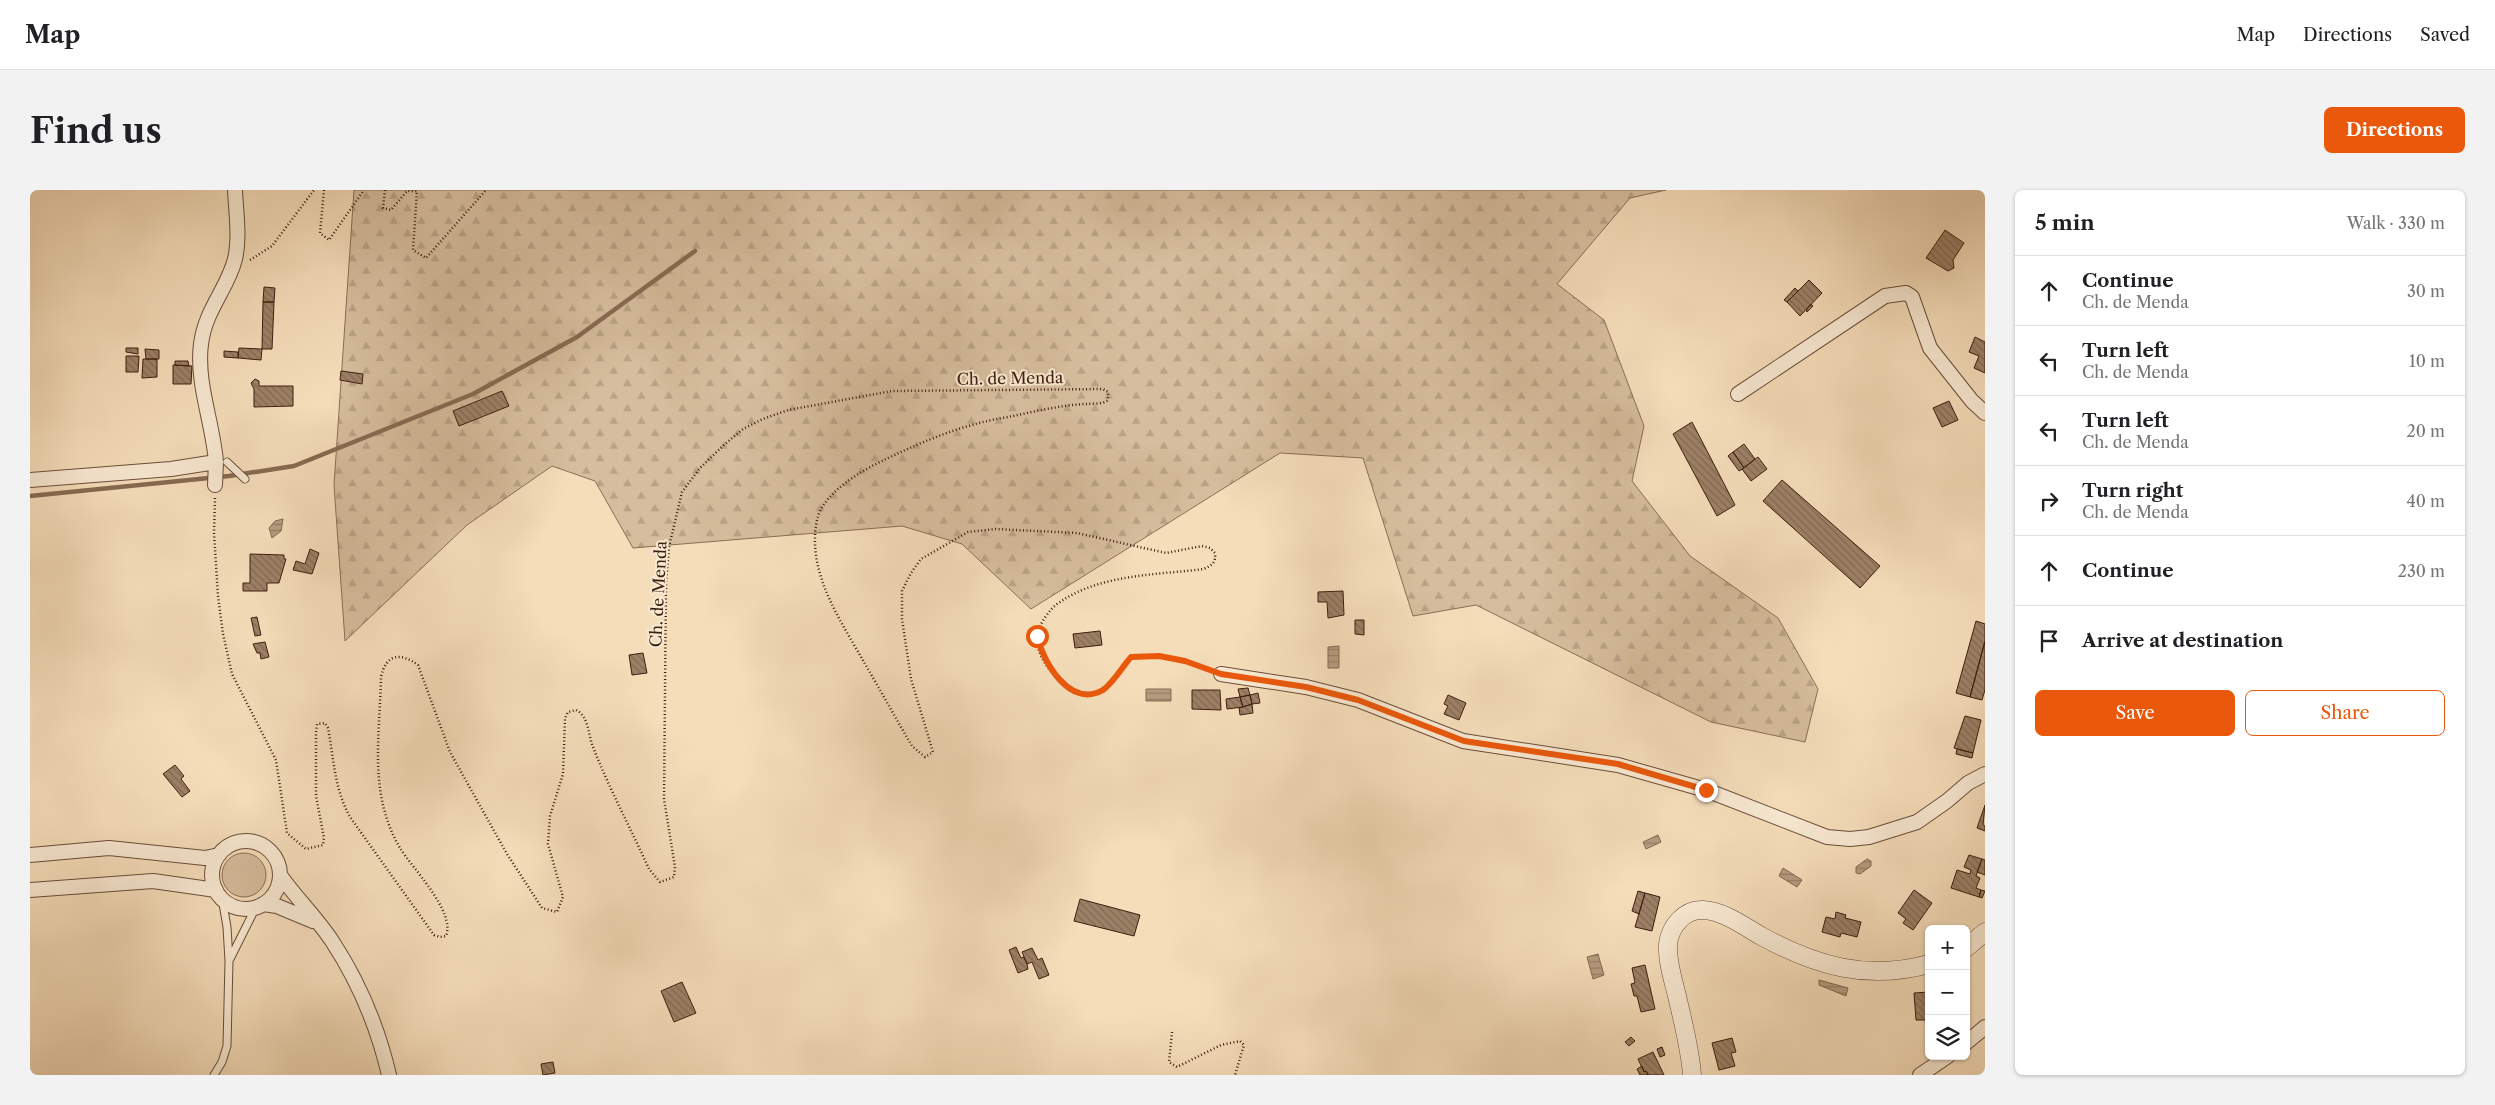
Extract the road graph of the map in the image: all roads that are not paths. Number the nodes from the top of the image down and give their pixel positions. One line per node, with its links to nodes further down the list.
1 (235, 190): 4 (street)
2 (1738, 394): 3 (street)
3 (1985, 413)
4 (225, 464): 5 (lane); 6 (street); 7 (street)
5 (245, 479)
6 (30, 480)
7 (215, 485)
8 (1221, 674): 9 (street)
9 (1985, 774)
10 (219, 854): 11 (street); 12 (street); 14 (street)
11 (30, 855)
12 (280, 875): 15 (street); 16 (street)
13 (30, 890): 14 (street)
14 (219, 894): 15 (street); 19 (lane)
15 (260, 906): 16 (street); 19 (lane)
16 (316, 922): 25 (street)
17 (1985, 932): 18 (street)
18 (1970, 945)
19 (229, 961): 24 (lane)
20 (1925, 965): 26 (street)
21 (1985, 1028): 22 (street)
22 (1970, 1040)
23 (1942, 1060): 27 (street)
24 (214, 1075)
25 (389, 1075)
26 (1692, 1075)
27 (1920, 1075)

